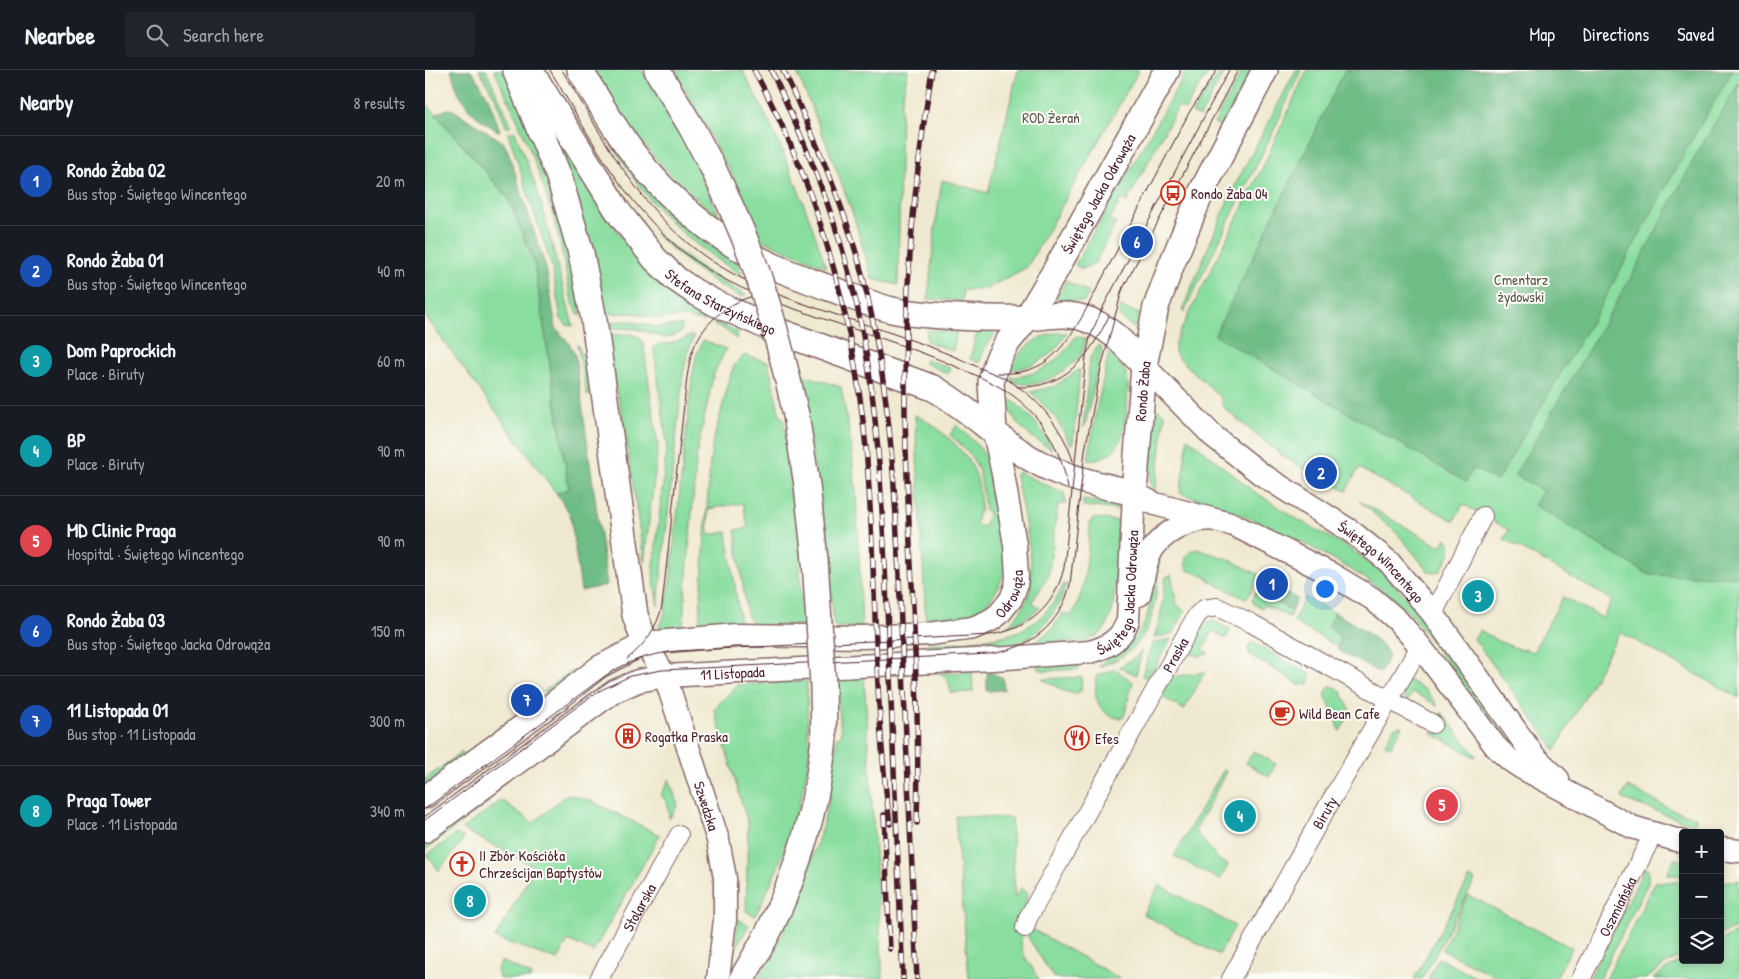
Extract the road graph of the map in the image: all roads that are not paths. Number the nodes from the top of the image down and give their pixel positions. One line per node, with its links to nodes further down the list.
1 (515, 70): 15 (main road)
2 (529, 70): 9 (main road, Stefana Starzyńskiego)
3 (580, 70): 7 (main road)
4 (657, 70): 32 (main road, bridge)
5 (1167, 70): 7 (main road, Świętego Jacka Odrowąża)
6 (1265, 70): 8 (main road)
7 (1027, 318): 8 (main road, Rondo Żaba); 9 (main road)
8 (1144, 366): 10 (main road, Rondo Żaba); 13 (street, Świętego Wincentego)
9 (994, 432): 10 (main road); 15 (street, Odrowąża)
10 (1135, 493): 12 (street, Świętego Wincentego); 14 (street, Świętego Jacka Odrowąża)
11 (1483, 516): 13 (street)
12 (1217, 520): 14 (street); 16 (street, Świętego Wincentego)
13 (1433, 614): 22 (street, Świętego Wincentego)
14 (1128, 620): 17 (street, Świętego Jacka Odrowąża)
15 (645, 643): 18 (street, Szwedzka); 21 (street)
16 (1420, 646): 19 (street, Biruty); 22 (street, Świętego Wincentego)
17 (1089, 652): 18 (street, 11 Listopada)
18 (665, 676): 23 (street, 11 Listopada); 31 (street, Szwedzka)
19 (1388, 700): 20 (street, Praska); 29 (street, Praska); 33 (street, Biruty)
20 (1433, 724)
21 (425, 797)
22 (1577, 797): 24 (street, Świętego Wincentego)
23 (425, 832)
24 (1653, 834): 26 (street, Świętego Wincentego); 34 (street, Oszmiańska)
25 (679, 836): 30 (street, Stolarska)
26 (1679, 841)
27 (1724, 849): 28 (street)
28 (1739, 851)
29 (1025, 928)
30 (599, 979)
31 (718, 979)
32 (742, 979)
33 (1231, 979)
34 (1581, 979)

